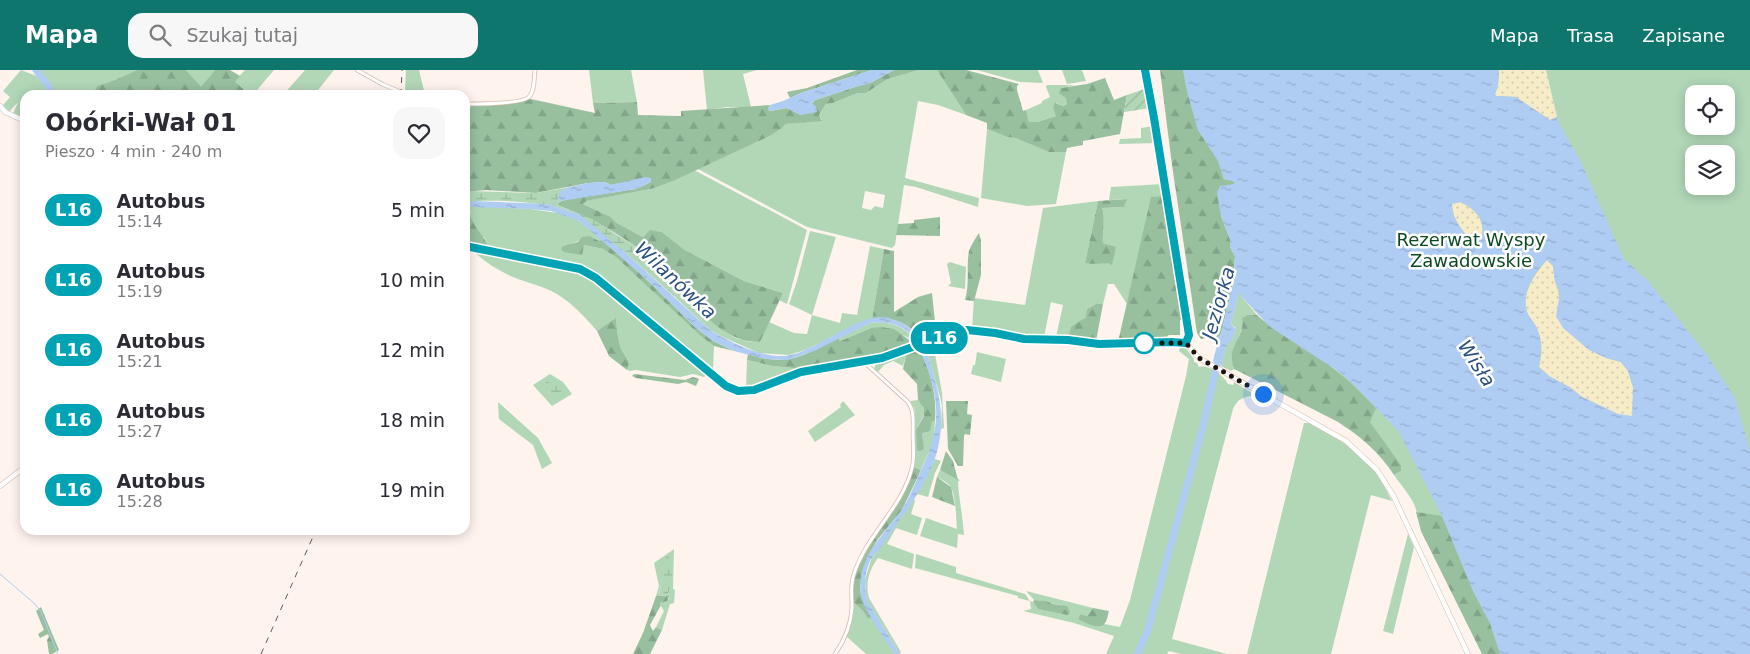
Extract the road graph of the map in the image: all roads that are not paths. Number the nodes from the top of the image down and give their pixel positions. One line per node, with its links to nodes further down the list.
1 (357, 70): 4 (street)
2 (534, 70): 5 (street)
3 (1145, 70): 9 (street)
4 (396, 90)
5 (470, 104)
6 (0, 106): 7 (street)
7 (20, 120)
8 (470, 247): 10 (street)
9 (1186, 343): 10 (street); 14 (street)
10 (864, 362): 13 (street)
11 (20, 471): 12 (street)
12 (0, 486)
13 (835, 654)
14 (1468, 654)

